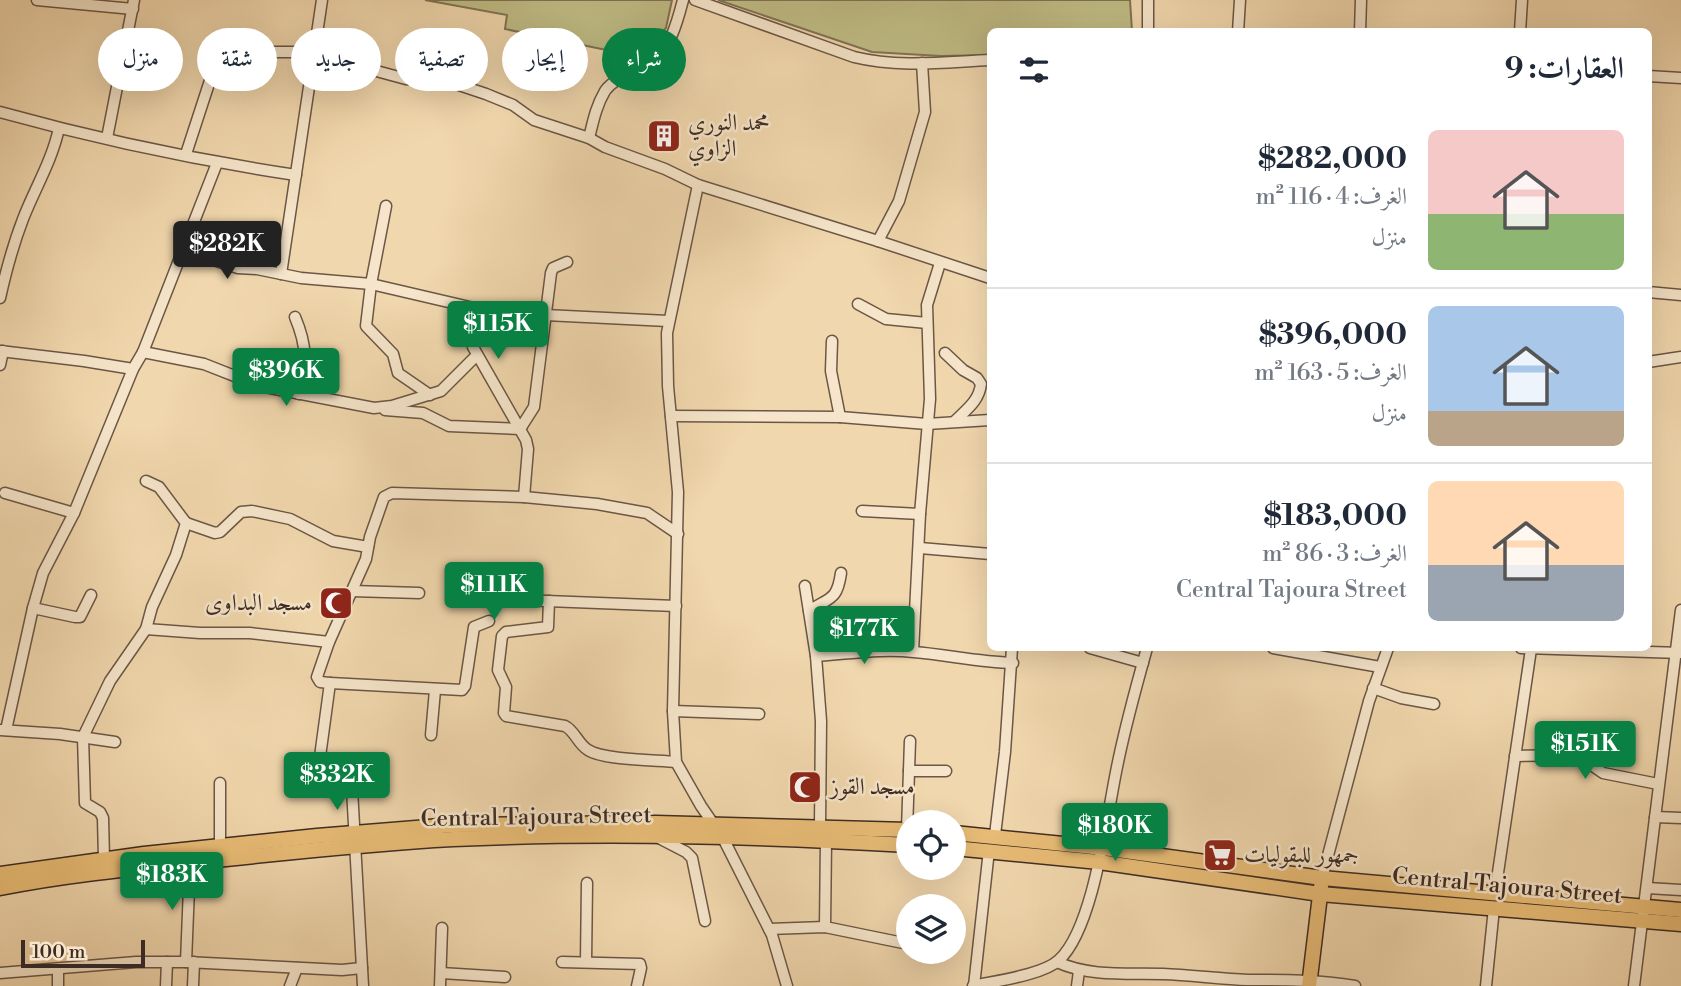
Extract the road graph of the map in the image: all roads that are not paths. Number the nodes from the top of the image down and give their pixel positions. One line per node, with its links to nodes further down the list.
1 (37, 0): 9 (street)
2 (322, 0): 10 (street)
3 (683, 0): 25 (street)
4 (695, 0): 17 (street)
5 (1147, 0): 11 (street)
6 (1240, 0): 12 (street)
7 (1361, 0): 13 (street)
8 (1522, 0): 14 (street)
9 (133, 4): 24 (street)
10 (318, 28)
11 (1148, 28)
12 (1238, 28)
13 (1360, 28)
14 (1520, 28)
15 (291, 52): 26 (street)
16 (987, 60): 17 (street)
17 (922, 63): 31 (street)
18 (381, 72): 25 (street)
19 (1652, 76): 20 (street)
20 (1681, 78)
21 (308, 91): 28 (street)
22 (0, 112): 23 (street)
23 (59, 128): 24 (street); 40 (street)
24 (107, 138): 26 (street)
25 (589, 138): 29 (street)
26 (186, 154): 27 (street)
27 (217, 163): 28 (street); 32 (street)
28 (296, 175): 35 (street)
29 (698, 185): 31 (street); 45 (street)
30 (386, 206): 37 (street)
31 (878, 241): 34 (street)
32 (184, 250): 35 (street); 49 (street)
33 (566, 262): 43 (street)
34 (940, 263): 36 (street); 46 (street)
35 (281, 274): 37 (street)
36 (987, 277)
37 (370, 284): 42 (street); 57 (street)
38 (1652, 292): 39 (street)
39 (1681, 295)
40 (0, 298)
41 (859, 304): 46 (street)
42 (475, 308): 43 (street); 51 (street)
43 (545, 314): 45 (street); 64 (street)
44 (295, 317): 56 (street)
45 (668, 321): 59 (street)
46 (927, 323): 63 (street)
47 (832, 341): 60 (street)
48 (1, 351): 54 (street); 55 (street)
49 (143, 352): 55 (street); 56 (street)
50 (946, 353): 62 (street)
51 (477, 355): 57 (street); 64 (street)
52 (1681, 357): 53 (street)
53 (1652, 361)
54 (0, 365)
55 (133, 369): 69 (street)
56 (299, 394): 58 (street)
57 (430, 395): 58 (street)
58 (374, 408): 64 (street)
59 (671, 416): 60 (street); 72 (street)
60 (840, 417): 63 (street)
61 (987, 420): 62 (street)
62 (955, 421): 63 (street)
63 (927, 424): 70 (street)
64 (520, 429): 67 (street)
65 (146, 481): 71 (street)
66 (5, 493): 69 (street)
67 (524, 497): 72 (street); 73 (street)
68 (862, 511): 70 (street)
69 (74, 513): 84 (street)
70 (920, 514): 74 (street)
71 (186, 523): 73 (street); 88 (street)
72 (678, 534): 83 (street)
73 (368, 547): 78 (street)
74 (920, 548): 75 (street); 90 (street)
75 (987, 554)
76 (841, 573): 86 (street)
77 (805, 586): 86 (street)
78 (352, 591): 79 (street); 89 (street)
79 (419, 593)
80 (91, 595): 84 (street)
81 (492, 599): 82 (street)
82 (549, 601): 83 (street); 115 (street)
83 (676, 606): 107 (street)
84 (33, 608): 109 (street)
85 (1681, 610): 98 (street)
86 (809, 611): 99 (street)
87 (489, 621): 105 (street)
88 (146, 629): 89 (street); 111 (street)
89 (329, 642): 103 (street)
90 (913, 651): 99 (street); 100 (street)
91 (1012, 651): 100 (street)
92 (1101, 651): 101 (street)
93 (1146, 651): 101 (street)
94 (1290, 651): 102 (street)
95 (1387, 651): 102 (street)
96 (1526, 651): 114 (street)
97 (1617, 651): 98 (street)
98 (1678, 653): 119 (street)
99 (816, 656): 124 (street)
100 (1013, 663): 127 (street)
101 (1143, 663): 136 (street)
102 (1380, 667): 104 (street)
103 (330, 684): 105 (street); 130 (street)
104 (1373, 688): 106 (street); 141 (street)
105 (435, 690): 110 (street)
106 (1434, 704)
107 (673, 711): 108 (street); 115 (street)
108 (759, 714)
109 (3, 730): 111 (street)
110 (430, 734)
111 (83, 737): 113 (street); 137 (street)
112 (910, 741): 116 (street)
113 (115, 742)
114 (1515, 756): 119 (street); 145 (street)
115 (676, 762): 123 (street)
116 (909, 771): 117 (street); 120 (street)
117 (946, 771)
118 (220, 783): 133 (street)
119 (1658, 785): 121 (street)
120 (908, 810)
121 (1655, 817): 122 (street); 143 (street)
122 (1681, 818)
123 (713, 824): 124 (main road); 129 (street); 130 (main road)
124 (820, 826): 125 (main road)
125 (896, 829)
126 (966, 834): 127 (main road)
127 (995, 835): 136 (main road)
128 (657, 837): 129 (main road, Central Tajoura Street); 130 (main road, Central Tajoura Street); 148 (street)
129 (723, 838): 131 (main road, Central Tajoura Street); 152 (street)
130 (354, 840): 133 (main road); 138 (main road, Central Tajoura Street); 160 (street)
131 (826, 840): 132 (main road, Central Tajoura Street); 150 (street)
132 (896, 844)
133 (220, 846): 137 (main road)
134 (966, 849): 135 (main road, Central Tajoura Street)
135 (989, 850): 136 (main road, Central Tajoura Street); 178 (street)
136 (1101, 855): 141 (main road, Central Tajoura Street); 158 (street)
137 (104, 859): 139 (main road)
138 (190, 863): 142 (main road, Central Tajoura Street); 156 (street)
139 (0, 874)
140 (587, 883): 154 (street)
141 (1321, 886): 145 (main road, Central Tajoura Street); 168 (main road)
142 (0, 888)
143 (1647, 888): 144 (street); 147 (street)
144 (1681, 890)
145 (1494, 901): 147 (main road, Central Tajoura Street); 181 (street)
146 (1681, 910): 147 (main road)
147 (1643, 913): 149 (main road, Central Tajoura Street); 182 (street)
148 (705, 921)
149 (1681, 924)
150 (825, 927): 152 (street); 153 (street)
151 (442, 928): 165 (street)
152 (769, 929): 177 (street)
153 (896, 942)
154 (586, 961): 157 (street); 176 (street)
155 (167, 962): 156 (street); 161 (street); 171 (street)
156 (190, 962): 159 (street); 172 (street)
157 (562, 962)
158 (1057, 962): 162 (street); 178 (street)
159 (297, 968): 160 (street); 173 (street)
160 (362, 968): 174 (street)
161 (58, 970): 164 (street); 170 (street)
162 (1079, 971): 167 (street); 179 (street)
163 (0, 972): 164 (street)
164 (19, 972): 169 (street)
165 (441, 973): 166 (street); 175 (street)
166 (505, 977)
167 (1219, 982): 168 (street)
168 (1309, 984): 180 (street)
169 (18, 986)
170 (58, 986)
171 (166, 986)
172 (193, 986)
173 (290, 986)
174 (363, 986)
175 (440, 986)
176 (636, 986)
177 (786, 986)
178 (973, 986)
179 (1077, 986)
180 (1355, 986)
181 (1486, 986)
182 (1634, 986)

